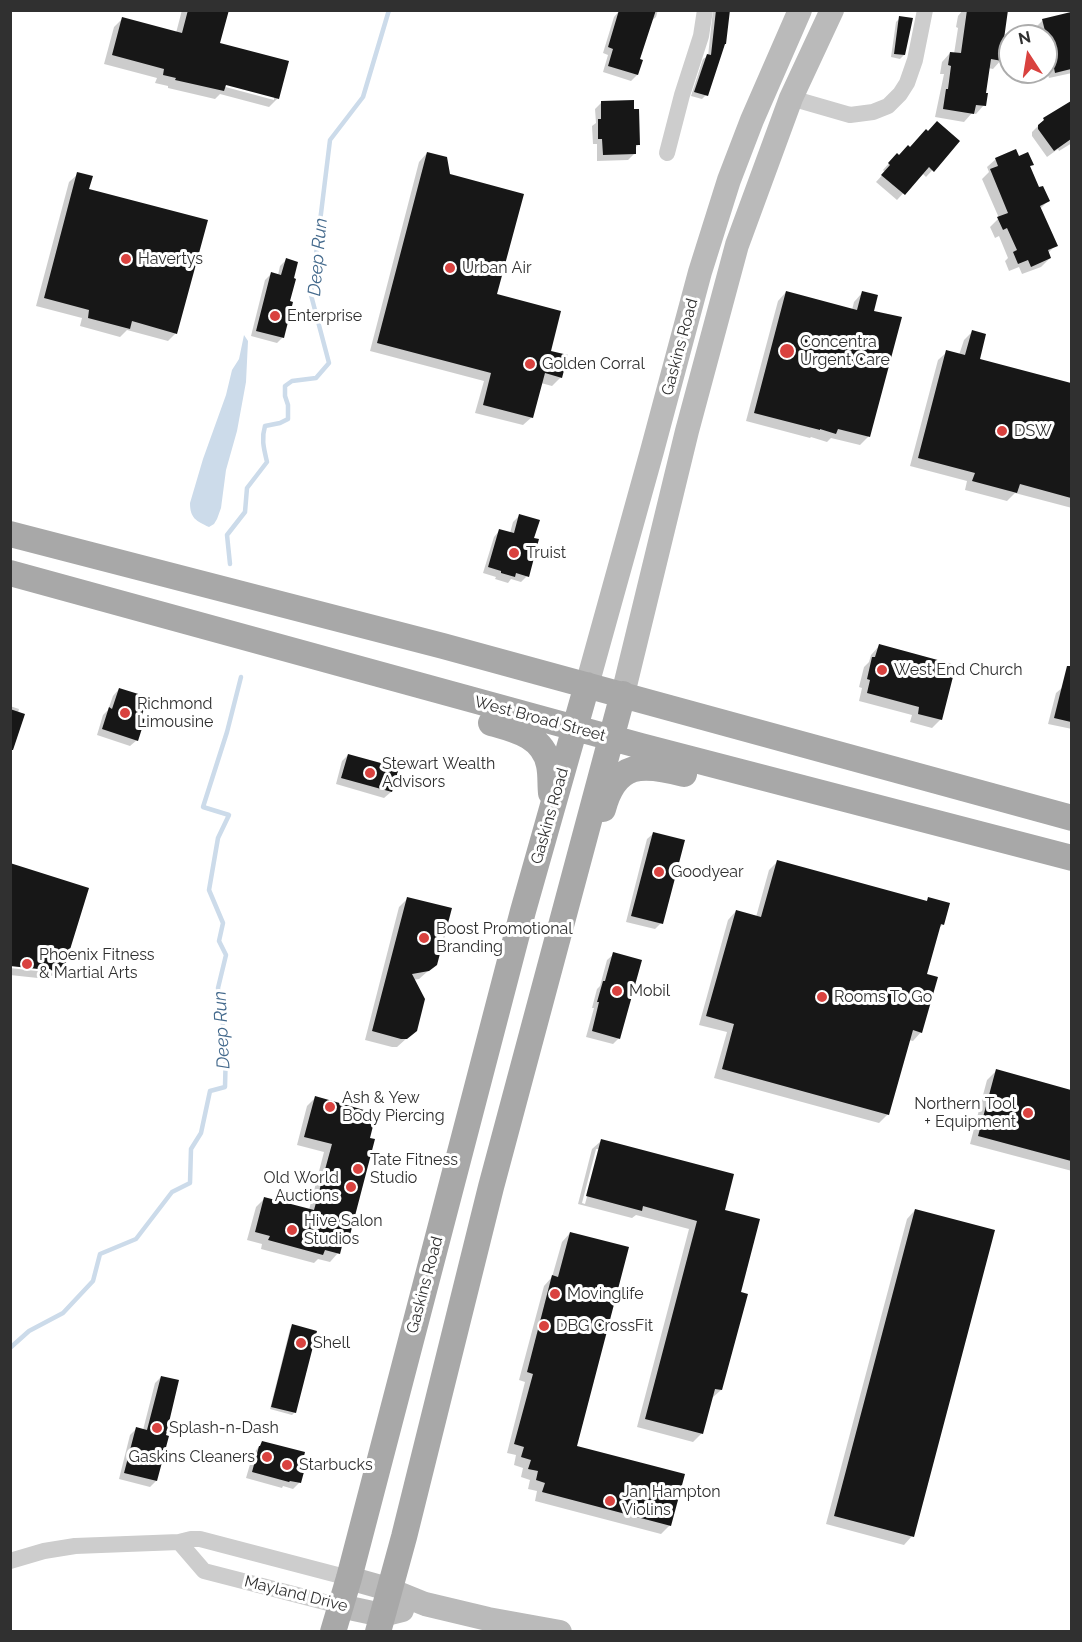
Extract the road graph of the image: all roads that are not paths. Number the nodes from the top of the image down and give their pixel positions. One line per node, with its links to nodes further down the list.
1 (705, 10): 6 (street)
2 (800, 10): 10 (main road, Gaskins Road)
3 (832, 10): 5 (main road, Gaskins Road)
4 (925, 10): 5 (street)
5 (791, 98): 11 (main road, Gaskins Road)
6 (667, 153)
7 (10, 534): 10 (main road)
8 (10, 573): 9 (main road, West Broad Street)
9 (339, 664): 12 (main road, West Broad Street); 15 (main road)
10 (587, 685): 11 (main road); 12 (main road, Gaskins Road)
11 (623, 694): 13 (main road, Gaskins Road); 16 (main road)
12 (575, 728): 13 (main road, West Broad Street); 15 (main road, Gaskins Road)
13 (611, 738): 14 (main road, West Broad Street); 18 (main road, Gaskins Road)
14 (786, 785): 17 (main road, West Broad Street); 18 (main road)
15 (552, 808): 21 (main road, Gaskins Road)
16 (1071, 818)
17 (1071, 858)
18 (564, 915): 22 (main road, Gaskins Road)
19 (179, 1542): 20 (street, Mayland Drive); 21 (street, Mayland Drive); 24 (street, Mayland Drive)
20 (10, 1561)
21 (349, 1578): 22 (main road, Mayland Drive); 24 (main road, Gaskins Road)
22 (388, 1589): 23 (main road, Mayland Drive); 25 (main road, Gaskins Road)
23 (425, 1604): 25 (main road, Mayland Drive); 27 (main road, Mayland Drive)
24 (340, 1605): 25 (main road, Mayland Drive); 26 (main road, Gaskins Road)
25 (380, 1623)
26 (333, 1632)
27 (560, 1632)

